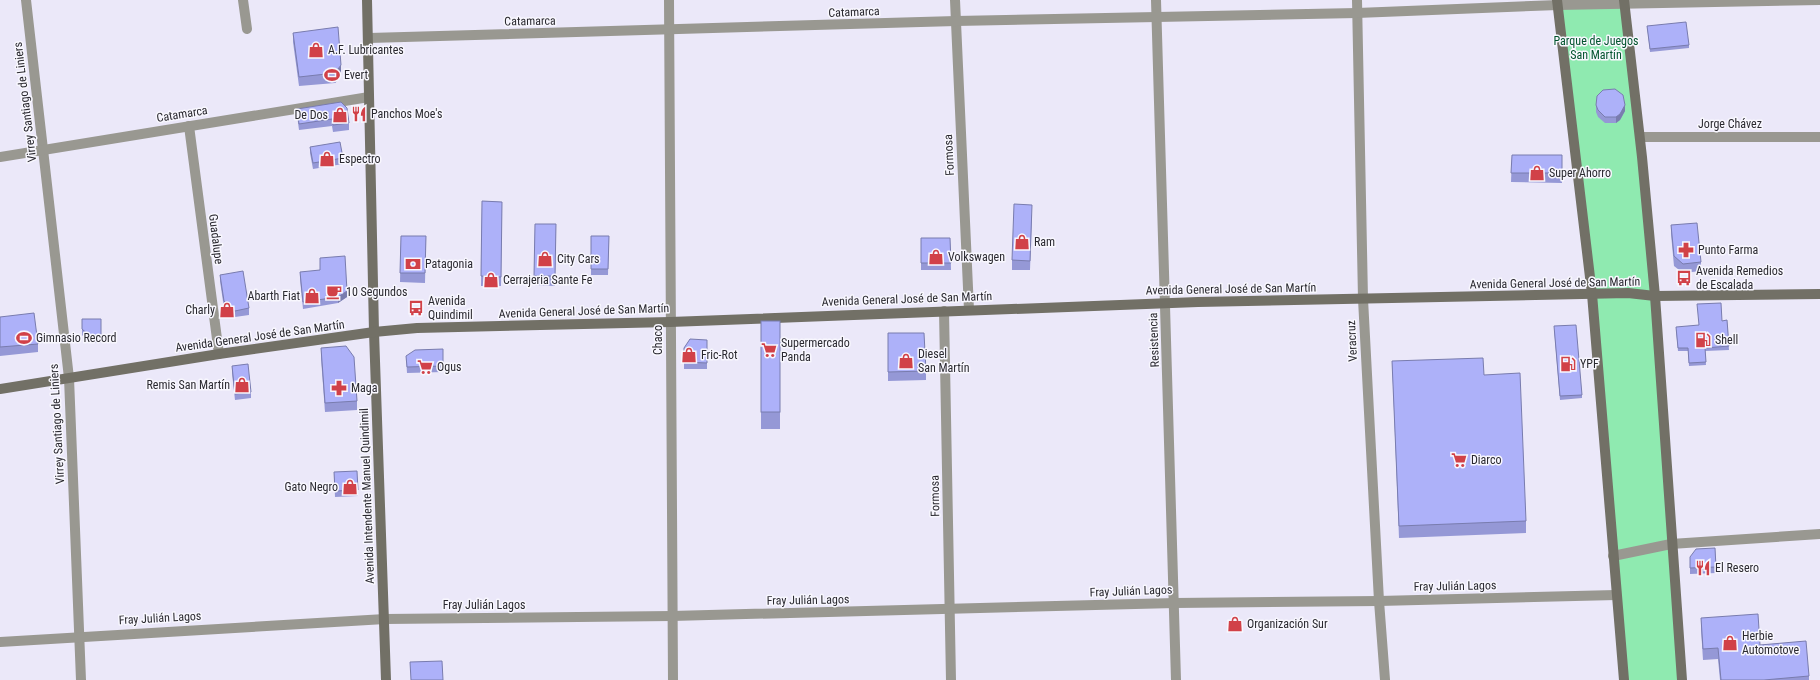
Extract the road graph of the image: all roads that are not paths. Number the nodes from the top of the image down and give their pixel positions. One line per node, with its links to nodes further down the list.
1 (26, 0): 21 (street, Virrey Santiago de Liniers)
2 (243, 0): 14 (street)
3 (367, 0): 16 (main road, Avenida Intendente Manuel Quindimil)
4 (669, 0): 15 (street, Chaco)
5 (955, 0): 13 (street, Formosa)
6 (1156, 0): 12 (street, Resistencia)
7 (1357, 0): 11 (street, Veracruz)
8 (1820, 0): 10 (street, Catamarca)
9 (1558, 2): 10 (street, Catamarca); 11 (street, Catamarca); 23 (main road)
10 (1624, 2): 19 (main road)
11 (1357, 13): 12 (street, Catamarca); 26 (street, Veracruz)
12 (1157, 17): 13 (street, Catamarca); 27 (street, Resistencia)
13 (956, 21): 15 (street, Catamarca); 29 (street, Formosa)
14 (247, 29)
15 (669, 30): 16 (street, Catamarca); 30 (street, Chaco)
16 (369, 38): 17 (main road, Avenida Intendente Manuel Quindimil)
17 (369, 97): 18 (street, Catamarca); 31 (main road, Avenida Intendente Manuel Quindimil)
18 (189, 126): 21 (street, Catamarca); 32 (street, Guadalupe)
19 (1640, 137): 20 (street, Jorge Chávez); 25 (main road)
20 (1820, 137)
21 (44, 150): 22 (street, Catamarca); 33 (street, Virrey Santiago de Liniers)
22 (0, 157)
23 (1592, 294): 25 (main road, Avenida General José de San Martín); 26 (main road, Avenida General José de San Martín); 37 (main road)
24 (1820, 294): 25 (main road, Avenida General José de San Martín)
25 (1655, 296): 36 (main road)
26 (1363, 299): 27 (main road, Avenida General José de San Martín); 39 (street, Veracruz)
27 (1165, 304): 29 (main road, Avenida General José de San Martín); 40 (street, Resistencia)
28 (944, 310): 29 (main road, Avenida General José de San Martín); 30 (main road, Avenida General José de San Martín); 41 (street, Formosa)
29 (969, 310)
30 (670, 322): 31 (main road, Avenida General José de San Martín); 42 (street, Chaco)
31 (374, 332): 32 (main road, Avenida General José de San Martín); 43 (main road, Avenida Intendente Manuel Quindimil)
32 (219, 354): 33 (main road, Avenida General José de San Martín)
33 (68, 378): 34 (main road, Avenida General José de San Martín); 44 (street, Virrey Santiago de Liniers)
34 (0, 389)
35 (1820, 534): 36 (street)
36 (1672, 544): 37 (street); 53 (main road)
37 (1613, 556): 38 (main road)
38 (1616, 595): 39 (street, Fray Julián Lagos); 52 (main road)
39 (1379, 601): 40 (street, Fray Julián Lagos); 51 (street, Veracruz)
40 (1175, 603): 41 (street, Fray Julián Lagos); 50 (street, Resistencia)
41 (950, 610): 42 (street, Fray Julián Lagos); 49 (street, Formosa)
42 (672, 616): 43 (street, Fray Julián Lagos); 48 (street, Chaco)
43 (385, 619): 44 (street, Fray Julián Lagos); 47 (main road, Avenida Intendente Manuel Quindimil)
44 (79, 636): 45 (street, Fray Julián Lagos); 46 (street, Virrey Santiago de Liniers)
45 (0, 642)
46 (82, 680)
47 (386, 680)
48 (673, 680)
49 (951, 680)
50 (1176, 680)
51 (1385, 680)
52 (1624, 680)
53 (1682, 680)

